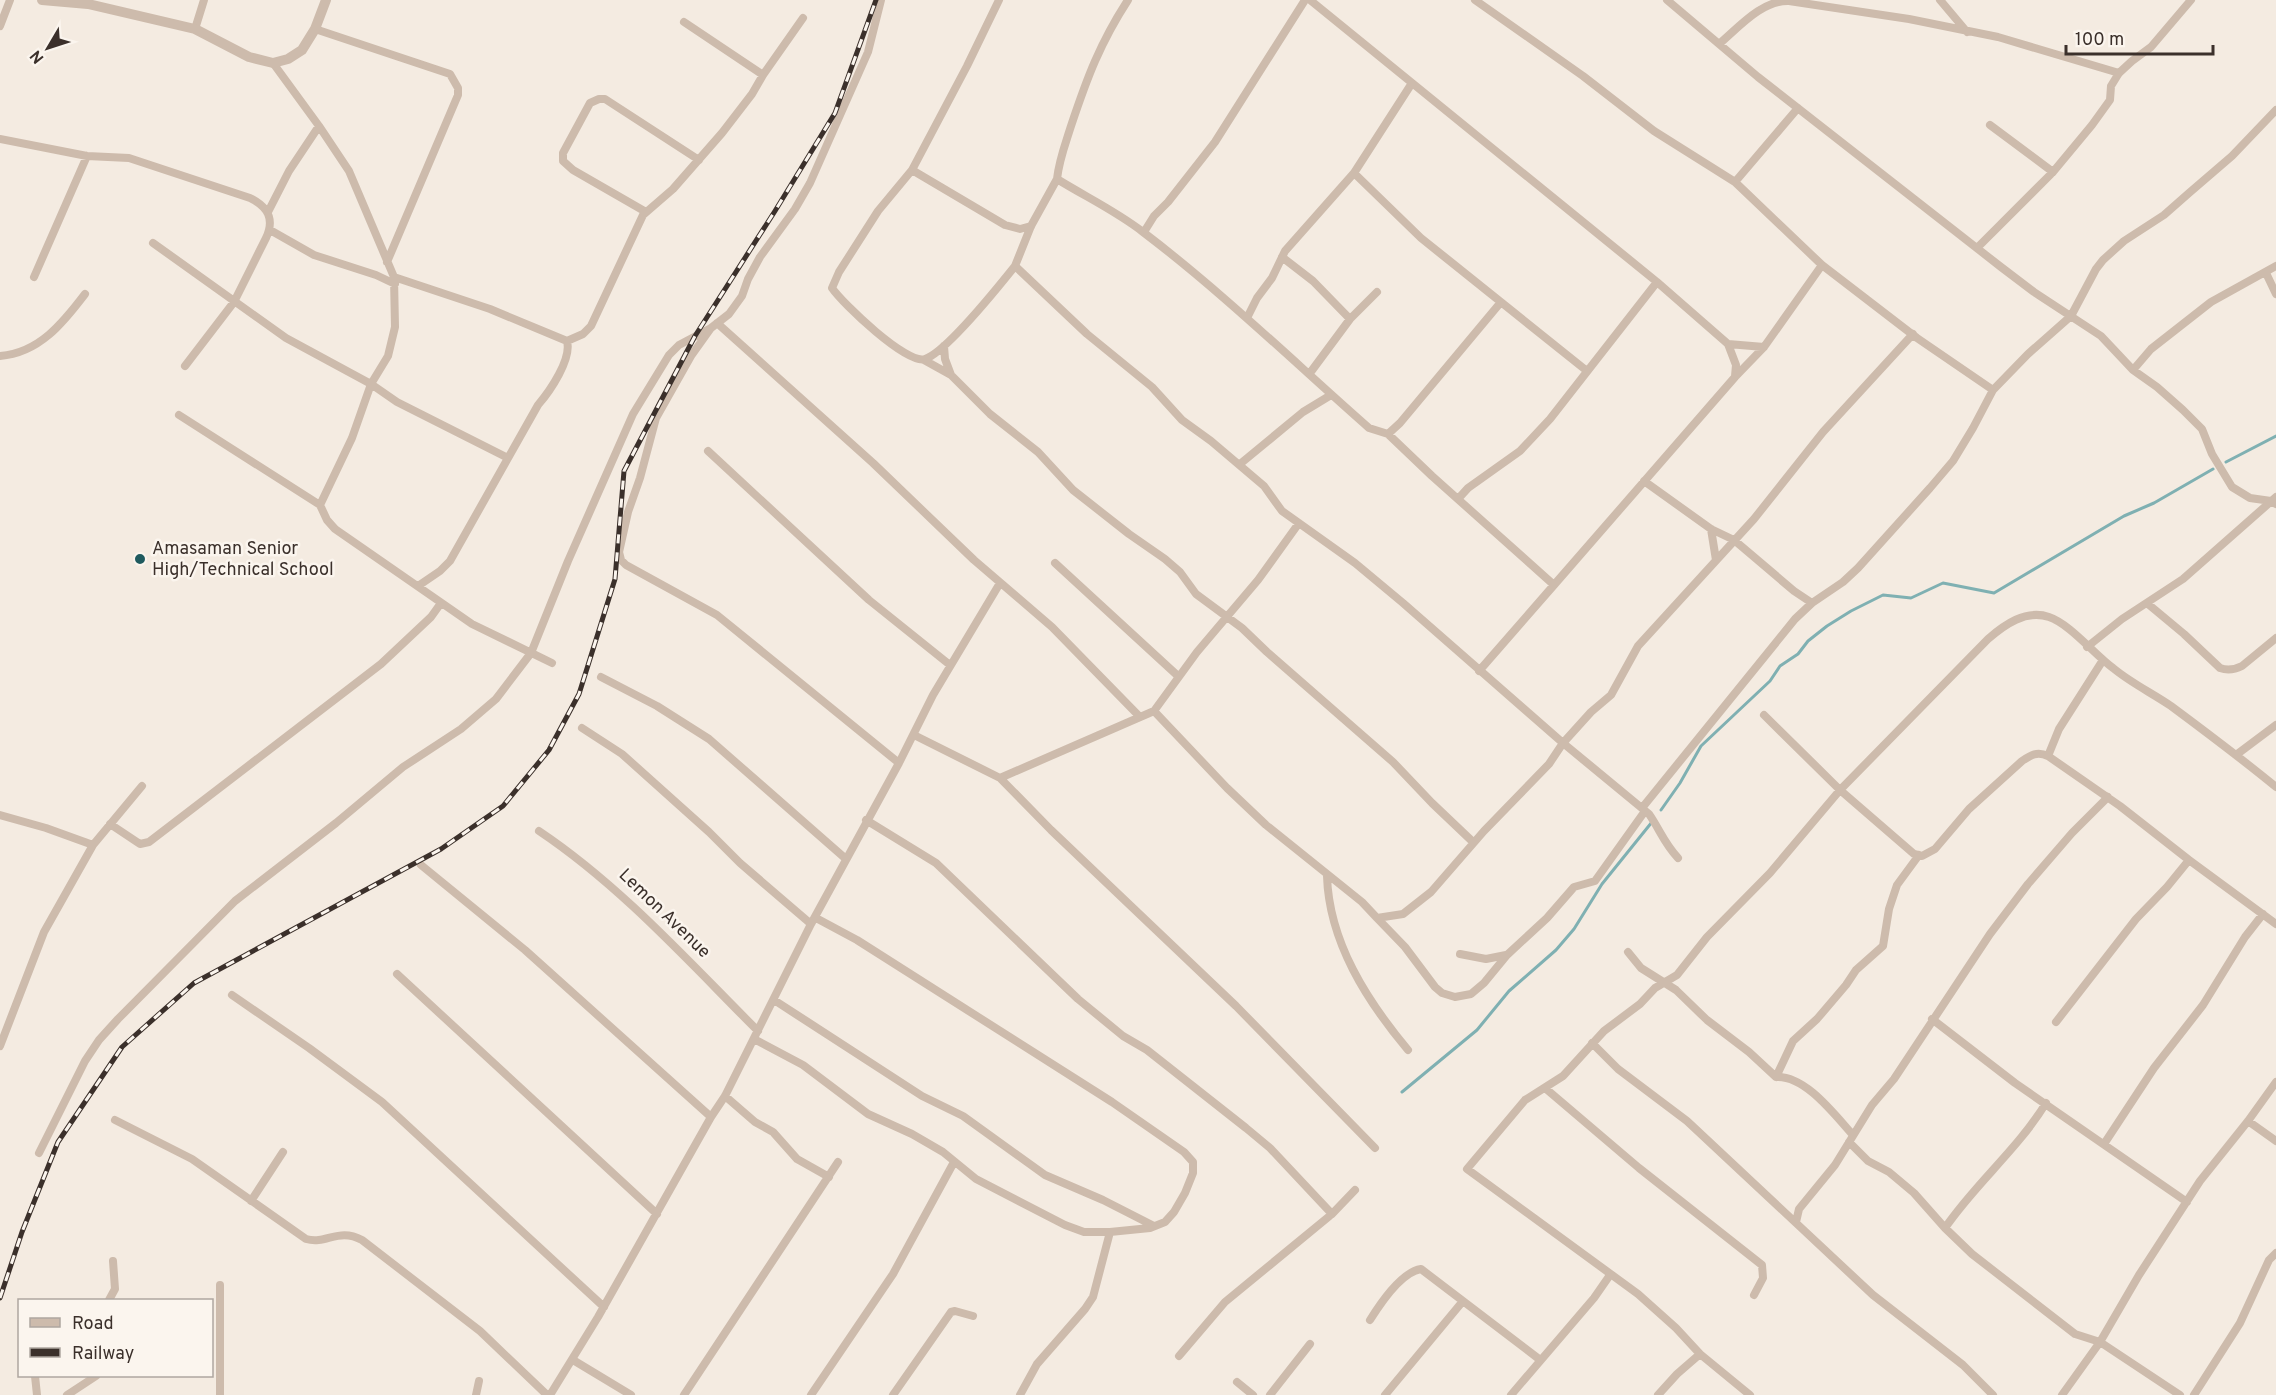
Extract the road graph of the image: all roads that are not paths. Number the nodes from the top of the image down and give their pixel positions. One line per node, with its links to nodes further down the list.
1 (10, 0): 16 (street)
2 (42, 0): 17 (street)
3 (204, 0): 17 (street)
4 (326, 0): 18 (street)
5 (881, 0): 63 (street)
6 (999, 0): 32 (street)
7 (1128, 0): 35 (street)
8 (1305, 0): 42 (street)
9 (1310, 0): 24 (street)
10 (1475, 0): 36 (street)
11 (1667, 0): 20 (street)
12 (1940, 0): 19 (street)
13 (2191, 0): 22 (street)
14 (803, 18): 23 (street)
15 (684, 22): 23 (street)
16 (0, 26)
17 (195, 29): 21 (street)
18 (315, 29): 21 (street); 47 (street)
19 (1967, 32): 20 (street); 22 (street)
20 (1719, 44): 25 (street)
21 (273, 63): 28 (street)
22 (2119, 73): 33 (street)
23 (763, 75): 31 (street)
24 (1412, 83): 34 (street); 54 (street)
25 (1798, 108): 36 (street); 45 (street)
26 (2276, 110): 60 (street)
27 (1990, 125): 33 (street)
28 (320, 126): 37 (street); 47 (street)
29 (0, 139): 30 (street)
30 (87, 156): 37 (street); 52 (street)
31 (699, 160): 38 (street); 38 (street)
32 (912, 170): 40 (street); 70 (street)
33 (2053, 172): 45 (street)
34 (1354, 173): 46 (street); 59 (street)
35 (1057, 179): 39 (street); 42 (street)
36 (1735, 182): 48 (street)
37 (268, 212): 41 (street)
38 (646, 212): 65 (street)
39 (1031, 226): 40 (street); 43 (street)
40 (1020, 229): 43 (street)
41 (270, 230): 53 (street); 58 (street)
42 (1144, 232): 61 (street)
43 (1027, 238): 49 (street)
44 (153, 243): 58 (street)
45 (1977, 248): 60 (street)
46 (1282, 257): 61 (street); 62 (street)
47 (387, 262): 53 (street)
48 (1822, 265): 64 (street); 68 (street)
49 (1015, 266): 67 (street); 84 (street)
50 (2276, 266): 51 (street)
51 (2266, 273): 57 (street); 72 (street)
52 (34, 277)
53 (395, 280): 65 (street); 77 (street)
54 (1657, 282): 66 (street); 73 (street)
55 (1377, 292): 62 (street)
56 (85, 294): 69 (street)
57 (2276, 294)
58 (234, 302): 71 (street); 77 (street)
59 (1501, 302): 73 (street); 81 (street)
60 (2071, 316): 72 (street); 78 (street)
61 (1247, 318): 74 (street)
62 (1350, 319): 74 (street)
63 (714, 326): 94 (street); 103 (street); 119 (street)
64 (1913, 334): 78 (street); 91 (street)
65 (567, 341): 83 (street)
66 (1728, 344): 68 (street); 76 (street)
67 (944, 346): 70 (street); 75 (street)
68 (1764, 347): 76 (street)
69 (0, 356)
70 (924, 360): 75 (street)
71 (185, 366)
72 (2133, 370): 87 (street)
73 (1587, 371): 86 (street)
74 (1310, 374): 79 (street)
75 (951, 375): 100 (street)
76 (1735, 377): 85 (street)
77 (371, 384): 83 (street); 88 (street)
78 (1993, 390): 98 (street)
79 (1331, 395): 81 (street); 84 (street)
80 (179, 415): 88 (street)
81 (1388, 434): 86 (street)
82 (708, 451): 106 (street)
83 (508, 458): 96 (street)
84 (1240, 464): 89 (street)
85 (1644, 482): 90 (street); 95 (street)
86 (1458, 499): 95 (street)
87 (2274, 501): 99 (street)
88 (320, 505): 96 (street)
89 (1299, 524): 100 (street); 107 (street)
90 (1711, 529): 91 (street); 92 (street)
91 (1734, 540): 92 (street); 98 (street)
92 (1716, 560): 116 (street)
93 (1055, 563): 108 (street)
94 (1000, 583): 106 (street); 112 (street)
95 (1554, 585): 107 (street)
96 (418, 586): 97 (street)
97 (441, 603): 103 (street); 128 (street)
98 (1812, 603): 125 (street)
99 (2148, 604): 101 (street); 102 (street)
100 (1226, 616): 108 (street); 130 (street)
101 (2276, 638)
102 (2087, 647): 104 (street); 123 (street)
103 (531, 653): 105 (street); 168 (street)
104 (2103, 660): 117 (street); 118 (street)
105 (552, 663)
106 (950, 665): 115 (street)
107 (1479, 671): 116 (street)
108 (1178, 676): 110 (street)
109 (601, 677): 134 (street)
110 (1154, 711): 112 (street); 137 (street)
111 (1764, 715): 123 (street)
112 (1139, 716): 120 (street)
113 (2276, 725): 117 (street)
114 (582, 728): 140 (street)
115 (914, 735): 119 (street); 120 (street)
116 (1563, 743): 125 (street); 130 (street)
117 (2236, 755): 122 (street)
118 (2048, 756): 124 (street); 132 (street)
119 (899, 763): 127 (street)
120 (1000, 778): 166 (street)
121 (142, 786): 128 (street)
122 (2276, 788)
123 (1840, 790): 132 (street); 146 (street)
124 (2108, 797): 135 (street); 149 (street)
125 (1644, 810): 133 (street); 144 (street)
126 (0, 815): 131 (street)
127 (866, 820): 134 (street); 176 (street)
128 (110, 824): 131 (street)
129 (539, 831): 151 (street, Lemon Avenue)
130 (1473, 842): 139 (street)
131 (93, 845): 153 (street)
132 (1919, 855): 155 (street)
133 (1678, 858)
134 (846, 859): 140 (street)
135 (2189, 860): 138 (street); 150 (street)
136 (421, 865): 160 (street)
137 (1327, 876): 139 (street); 154 (street)
138 (2263, 914): 141 (street); 165 (street)
139 (1377, 918): 144 (street)
140 (814, 921): 148 (street); 178 (street)
141 (2276, 924)
142 (1628, 952): 146 (street)
143 (1460, 954): 144 (street)
144 (1507, 955)
145 (396, 974): 175 (street)
146 (1665, 982): 152 (street); 155 (street)
147 (232, 995): 188 (street)
148 (774, 1000): 151 (street); 178 (street)
149 (1932, 1019): 159 (street); 163 (street)
150 (2056, 1022)
151 (756, 1035): 158 (street); 170 (street, Lemon Avenue)
152 (1592, 1043): 157 (street); 177 (street)
153 (0, 1046)
154 (1408, 1050)
155 (1776, 1077): 163 (street)
156 (2276, 1082): 162 (street)
157 (1545, 1088): 183 (street); 185 (street)
158 (725, 1096): 160 (street); 171 (street)
159 (2046, 1104): 165 (street); 179 (street)
160 (711, 1117): 175 (street)
161 (115, 1120): 173 (street)
162 (2248, 1121): 164 (street); 174 (street)
163 (1851, 1139): 177 (street); 179 (street)
164 (2276, 1141)
165 (2104, 1144): 174 (street)
166 (1375, 1148)
167 (283, 1152): 173 (street)
168 (39, 1153)
169 (838, 1162): 171 (street)
170 (954, 1162): 180 (street, Lemon Avenue); 209 (street)
171 (829, 1177): 208 (street)
172 (1354, 1190): 176 (street)
173 (251, 1201): 206 (street)
174 (2187, 1202): 191 (street)
175 (657, 1214): 188 (street)
176 (1332, 1214): 194 (street)
177 (1796, 1222): 218 (street)
178 (1154, 1226): 180 (street, Lemon Avenue)
179 (1945, 1228): 191 (street)
180 (1110, 1232): 211 (street)
181 (2276, 1252): 221 (street)
182 (113, 1261): 186 (street)
183 (1610, 1275): 193 (street); 195 (street)
184 (220, 1285): 204 (street)
185 (1754, 1294)
186 (110, 1299)
187 (1463, 1301): 190 (street); 195 (street); 214 (street)
188 (604, 1307): 196 (street)
189 (973, 1316): 210 (street)
190 (1370, 1320)
191 (2100, 1342): 219 (street); 220 (street)
192 (1310, 1344): 213 (street)
193 (1700, 1354): 216 (street); 217 (street)
194 (1179, 1356)
195 (1539, 1359): 215 (street)
196 (573, 1360): 206 (street); 207 (street)
197 (35, 1377): 202 (street)
198 (94, 1377): 203 (street)
199 (479, 1381): 205 (street)
200 (1237, 1382): 201 (street)
201 (1242, 1391): 212 (street)
202 (37, 1395)
203 (67, 1395)
204 (220, 1395)
205 (476, 1395)
206 (548, 1395)
207 (631, 1395)
208 (684, 1395)
209 (811, 1395)
210 (893, 1395)
211 (1020, 1395)
212 (1253, 1395)
213 (1270, 1395)
214 (1385, 1395)
215 (1511, 1395)
216 (1658, 1395)
217 (1749, 1395)
218 (1993, 1395)
219 (2062, 1395)
220 (2180, 1395)
221 (2194, 1395)

